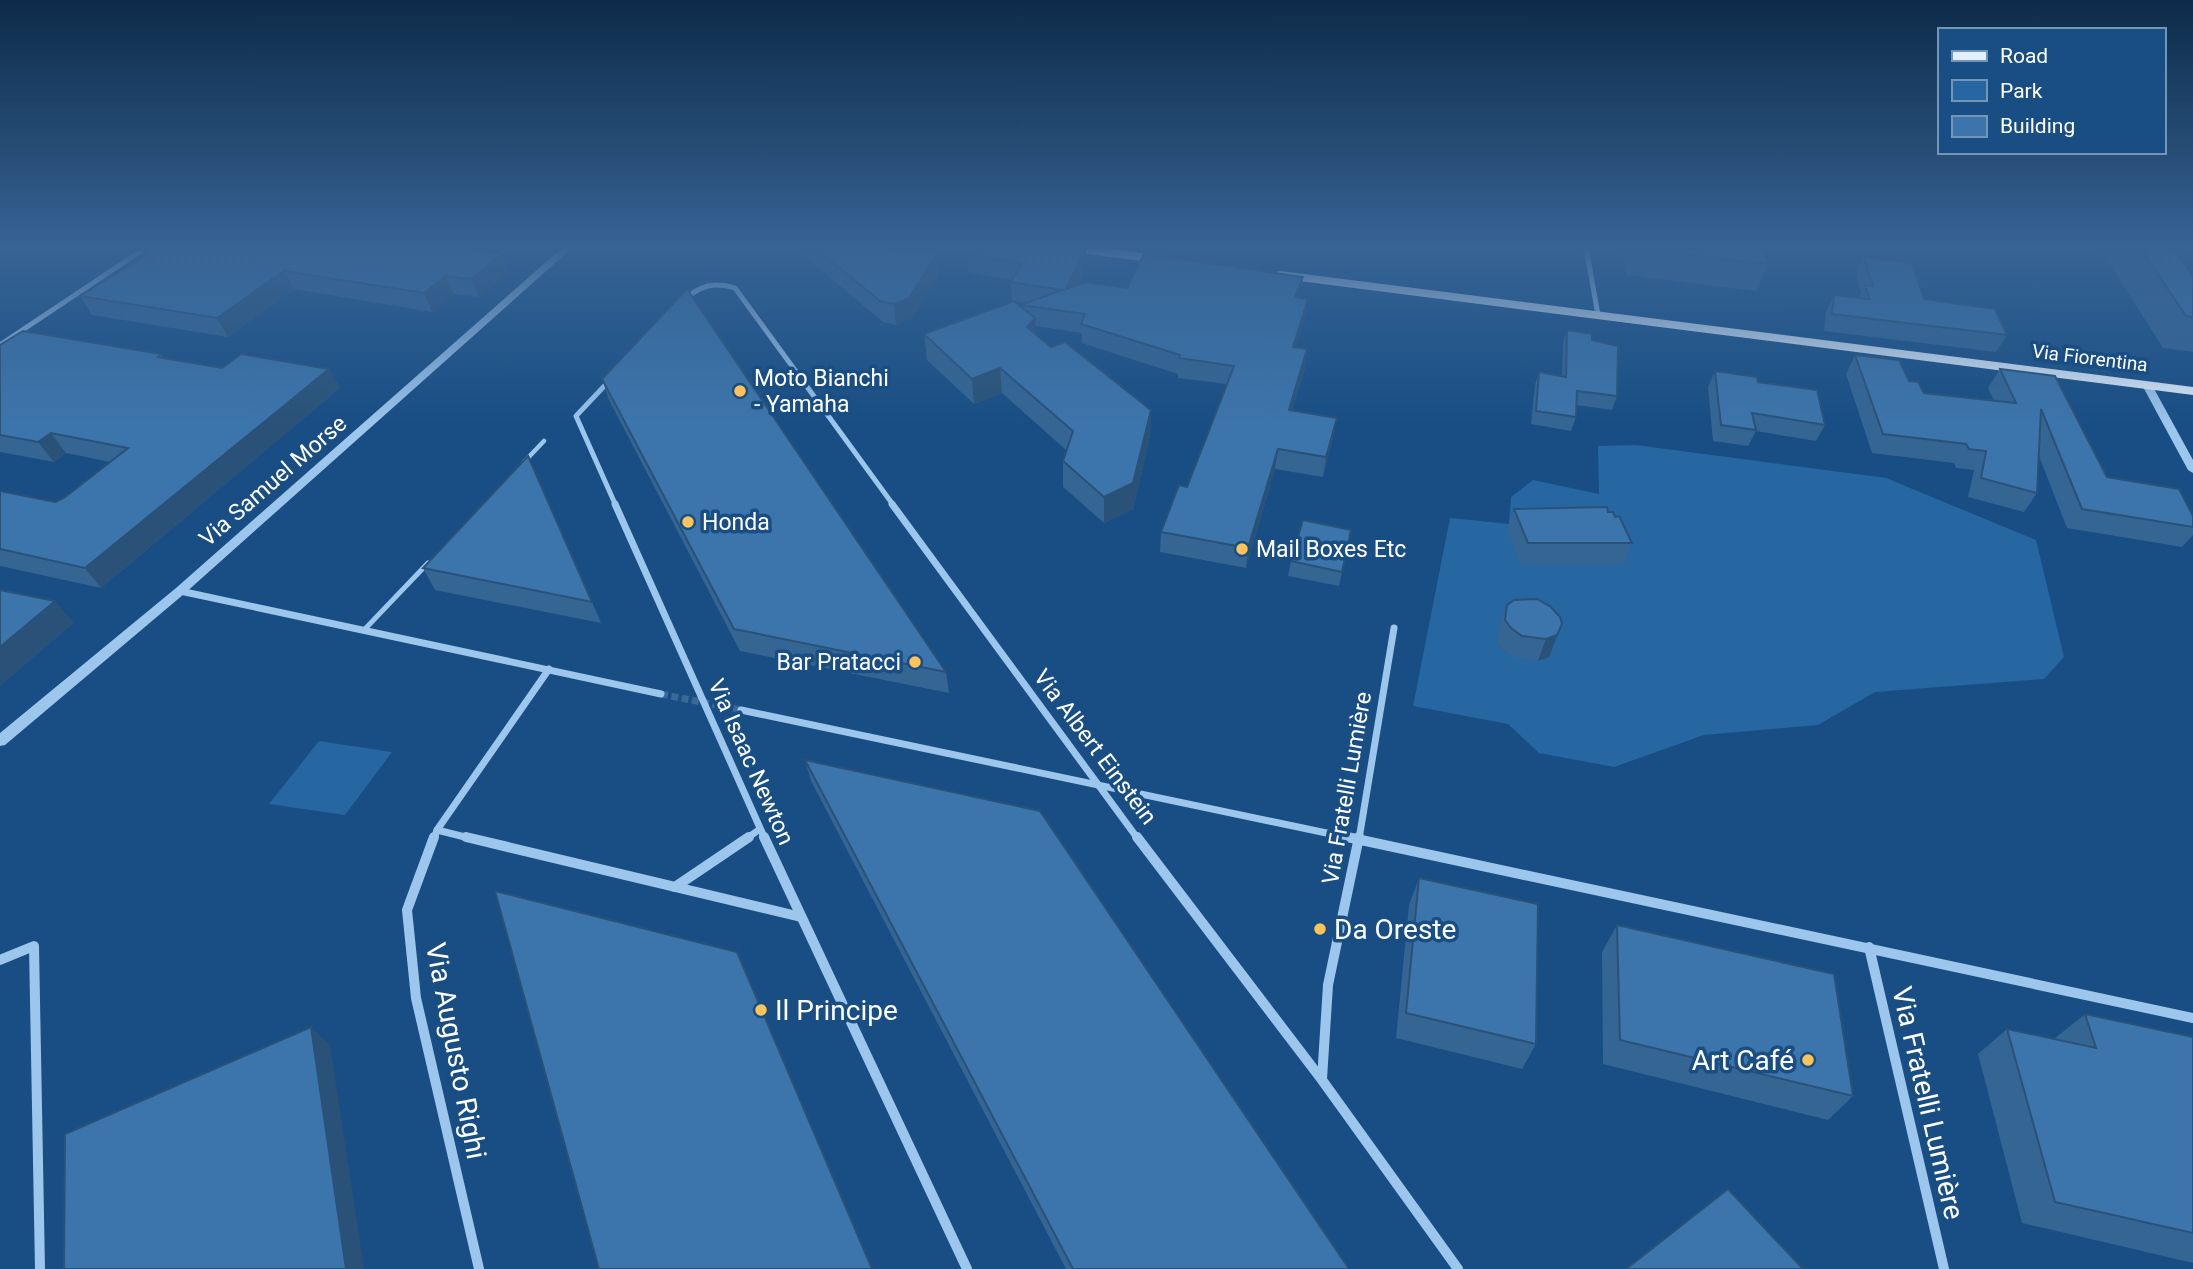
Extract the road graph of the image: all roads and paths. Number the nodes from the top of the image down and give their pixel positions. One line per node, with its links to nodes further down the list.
1 (58, 306): 7 (street)
2 (502, 306): 15 (street, Via Samuel Morse)
3 (748, 306): 22 (street, Via Albert Einstein)
4 (1529, 306): 6 (main road, Via Fiorentina)
5 (1596, 306): 6 (street)
6 (1598, 315): 9 (main road, Via Fiorentina)
7 (0, 345)
8 (613, 376): 24 (street, Via Isaac Newton)
9 (2147, 385): 10 (main road, Via Fiorentina); 12 (street)
10 (2193, 391)
11 (544, 441): 13 (lane)
12 (2193, 470)
13 (515, 471)
14 (430, 561): 17 (lane)
15 (180, 591): 17 (street); 21 (street, Via Samuel Morse)
16 (1394, 628): 25 (street, Via Fratelli Lumière)
17 (364, 630): 18 (street)
18 (549, 669): 19 (street); 23 (street, Via Augusto Righi)
19 (661, 694)
20 (741, 710): 22 (street)
21 (0, 741)
22 (1096, 783): 25 (street); 31 (street, Via Albert Einstein)
23 (437, 830): 26 (street); 33 (street, Via Augusto Righi)
24 (760, 830): 26 (street); 27 (street, Via Isaac Newton)
25 (1359, 838): 28 (street); 31 (street, Via Fratelli Lumière)
26 (675, 887): 27 (street)
27 (801, 917): 34 (street, Via Isaac Newton)
28 (1869, 947): 30 (street); 36 (street, Via Fratelli Lumière)
29 (0, 960): 32 (street)
30 (2193, 1016)
31 (1322, 1080): 35 (street, Via Albert Einstein)
32 (40, 1269)
33 (479, 1269)
34 (967, 1269)
35 (1458, 1269)
36 (1944, 1269)

